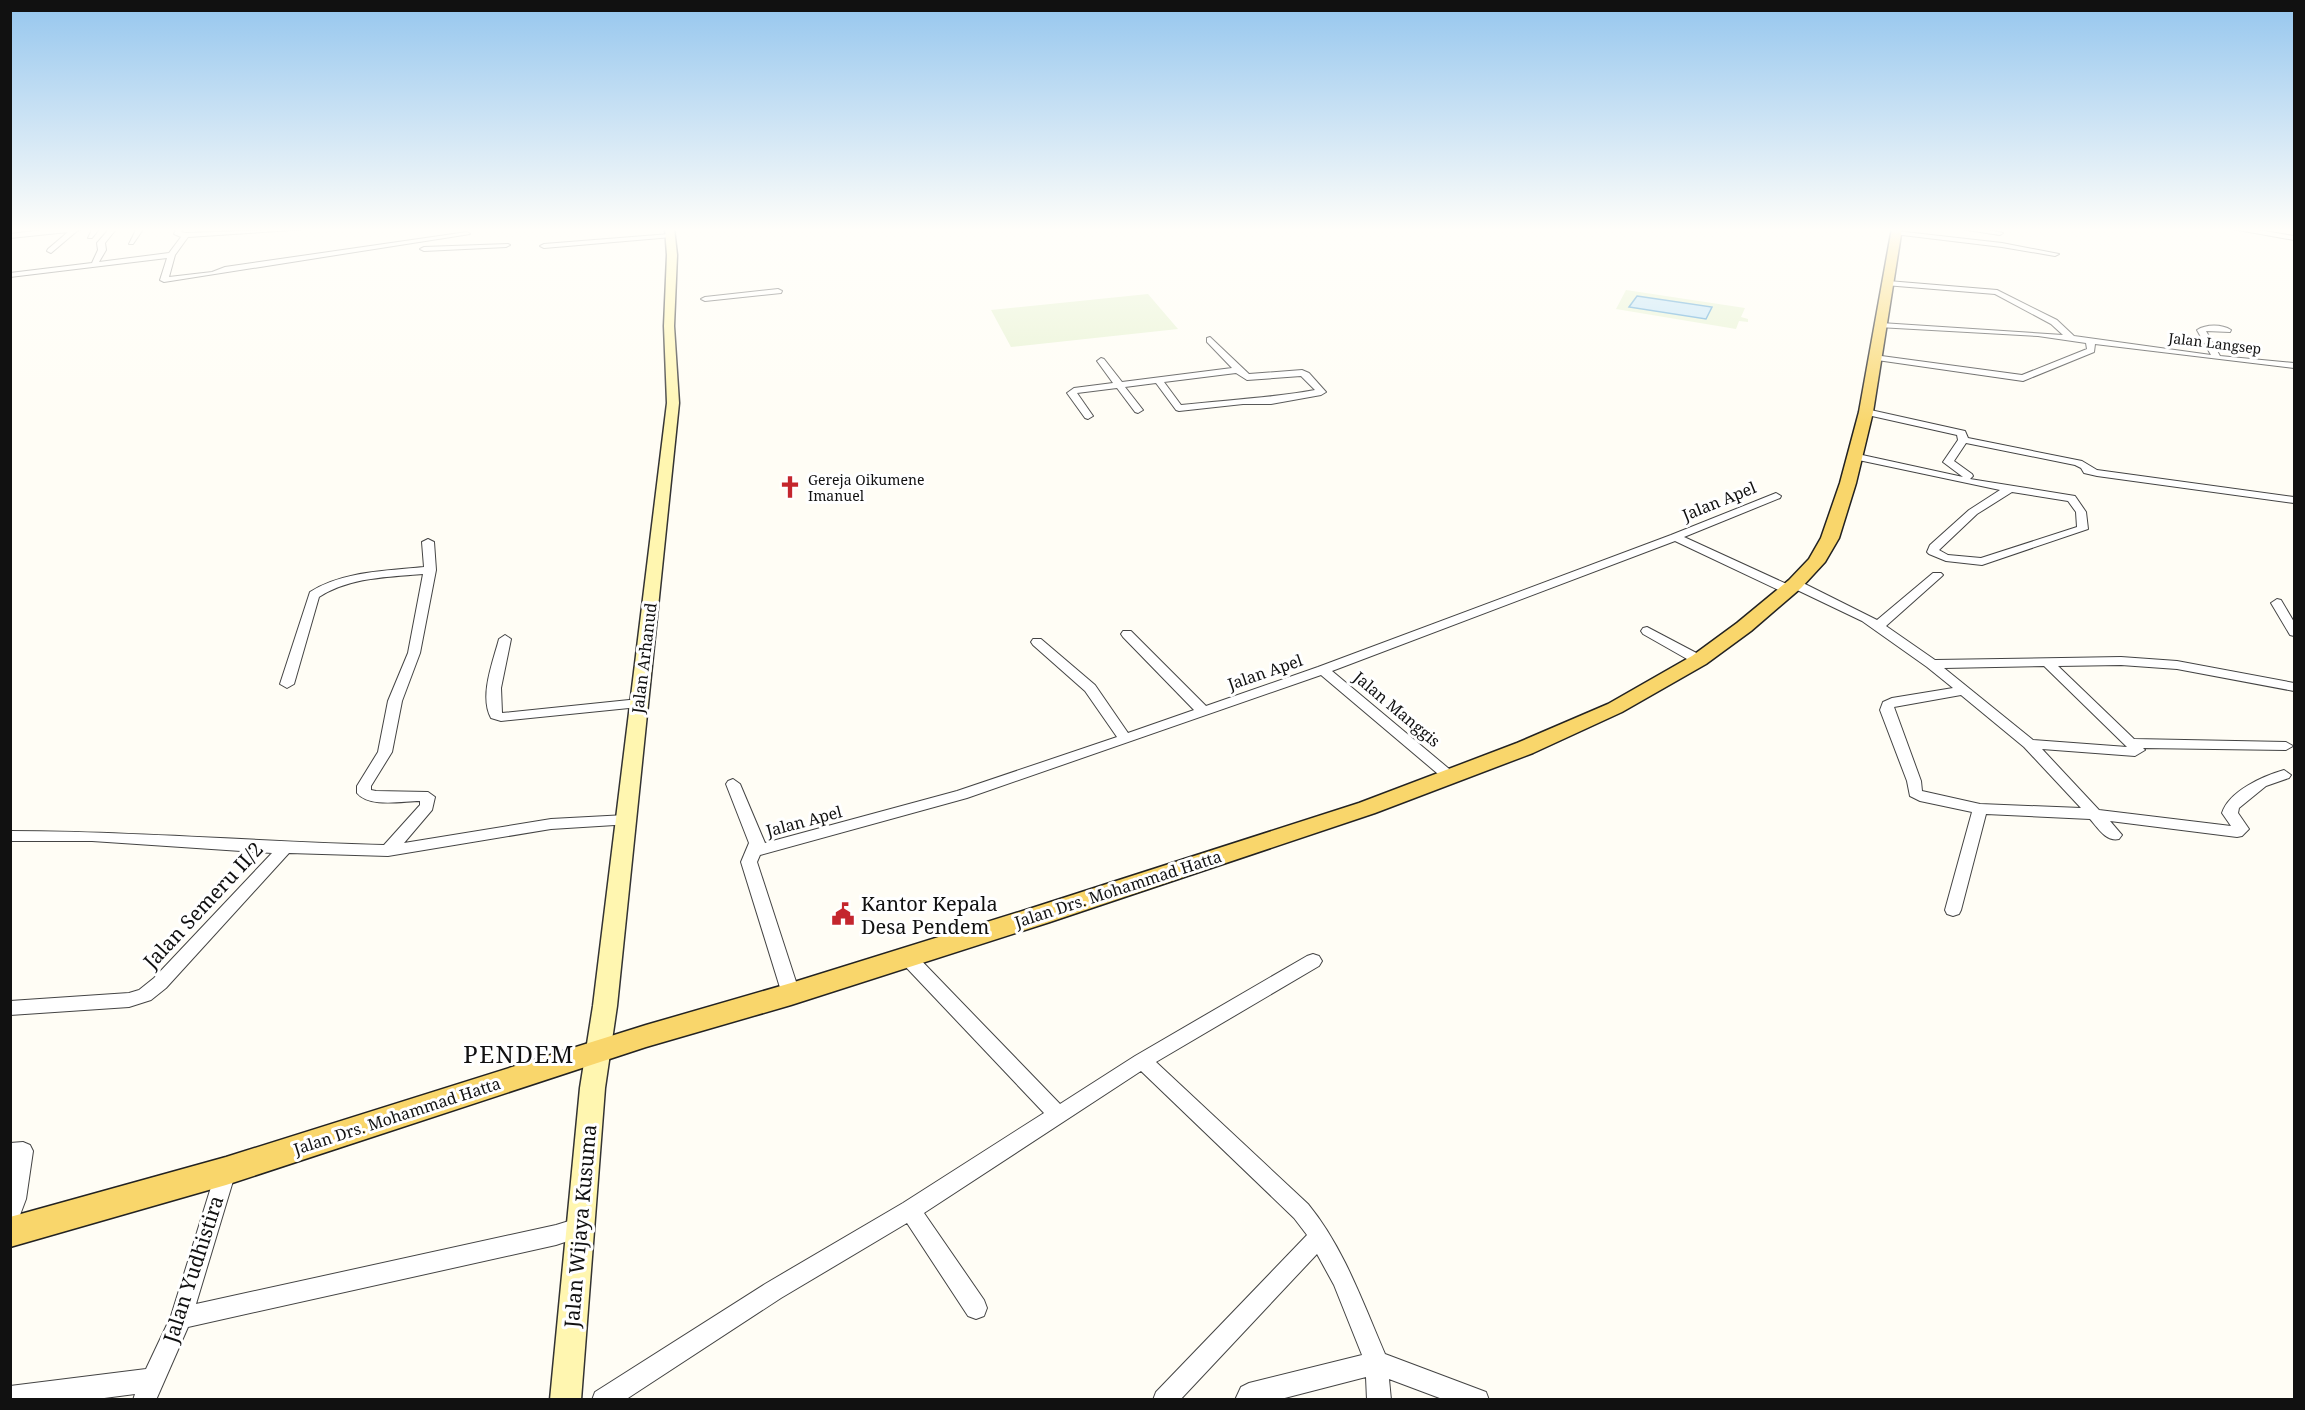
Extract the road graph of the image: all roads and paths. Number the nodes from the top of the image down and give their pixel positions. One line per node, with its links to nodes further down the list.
1 (670, 294): 46 (street, Jalan Arhanud)
2 (752, 294): 5 (street)
3 (1886, 294): 6 (main road, Jalan Drs. Mohammad Hatta)
4 (1999, 294): 8 (street)
5 (705, 299)
6 (1881, 325): 8 (street, Jalan Langsep); 11 (main road, Jalan Drs. Mohammad Hatta)
7 (2227, 330): 12 (street)
8 (2071, 338): 10 (street, Jalan Langsep)
9 (1210, 340): 15 (street)
10 (2090, 340): 11 (street); 12 (street, Jalan Langsep)
11 (1876, 357): 19 (main road, Jalan Drs. Mohammad Hatta)
12 (2217, 358): 14 (street, Jalan Langsep)
13 (1101, 361): 17 (street)
14 (2295, 366)
15 (1238, 370): 16 (street); 16 (street)
16 (1158, 380): 17 (street)
17 (1120, 385): 18 (street); 20 (street)
18 (1138, 410)
19 (1866, 412): 21 (street); 22 (main road, Jalan Drs. Mohammad Hatta)
20 (1088, 416)
21 (1963, 440): 23 (street); 26 (street)
22 (1853, 456): 23 (street); 31 (main road, Jalan Drs. Mohammad Hatta)
23 (1972, 480): 24 (street)
24 (2009, 489): 24 (street)
25 (1776, 496): 27 (street, Jalan Apel)
26 (2295, 500)
27 (1675, 537): 31 (street); 42 (street, Jalan Apel)
28 (428, 542): 29 (street)
29 (430, 570): 43 (street); 61 (street)
30 (1937, 575): 33 (street)
31 (1792, 587): 33 (street); 39 (main road, Jalan Drs. Mohammad Hatta)
32 (2277, 603): 35 (street)
33 (1874, 623): 41 (street)
34 (1647, 631): 39 (street)
35 (2295, 632)
36 (1127, 634): 47 (street)
37 (505, 639): 46 (street)
38 (1037, 642): 48 (street)
39 (1699, 660): 53 (main road, Jalan Drs. Mohammad Hatta)
40 (2046, 662): 41 (street); 44 (street); 49 (street)
41 (1932, 664): 45 (street)
42 (1323, 670): 47 (street, Jalan Apel); 53 (street, Jalan Manggis)
43 (287, 684)
44 (2295, 687)
45 (1965, 690): 50 (street); 55 (street)
46 (639, 703): 57 (street, Jalan Arhanud)
47 (1203, 711): 48 (street, Jalan Apel)
48 (1125, 738): 62 (street, Jalan Apel)
49 (2134, 743): 50 (street); 51 (street)
50 (2029, 744): 56 (street)
51 (2286, 746)
52 (2284, 775): 56 (street)
53 (1449, 776): 64 (main road, Jalan Drs. Mohammad Hatta)
54 (734, 784): 62 (street)
55 (1980, 809): 56 (street); 63 (street)
56 (2094, 814): 58 (street)
57 (626, 820): 61 (street); 68 (street, Jalan Arhanud)
58 (2114, 835)
59 (10, 836): 60 (street)
60 (285, 848): 61 (street); 67 (street, Jalan Semeru II/2)
61 (388, 851)
62 (756, 851): 66 (street)
63 (1953, 910)
64 (908, 958): 66 (main road, Jalan Drs. Mohammad Hatta); 70 (street)
65 (1313, 961): 69 (street)
66 (791, 994): 68 (main road, Jalan Drs. Mohammad Hatta)
67 (10, 1008)
68 (595, 1053): 72 (main road, Jalan Drs. Mohammad Hatta); 76 (street, Jalan Wijaya Kusuma)
69 (1142, 1061): 70 (street); 75 (street)
70 (1059, 1116): 73 (street)
71 (10, 1152): 74 (street)
72 (226, 1171): 77 (main road, Jalan Drs. Mohammad Hatta); 79 (street, Jalan Yudhistira)
73 (910, 1210): 78 (street); 84 (street)
74 (10, 1216)
75 (1311, 1225): 80 (street); 85 (street)
76 (582, 1227): 79 (street); 83 (street, Jalan Wijaya Kusuma)
77 (10, 1232)
78 (976, 1308)
79 (181, 1318): 81 (street, Jalan Yudhistira)
80 (1377, 1363): 86 (street); 87 (street); 88 (street)
81 (148, 1390): 82 (street)
82 (10, 1398)
83 (565, 1400)
84 (603, 1400)
85 (1164, 1400)
86 (1246, 1400)
87 (1379, 1400)
88 (1479, 1400)

